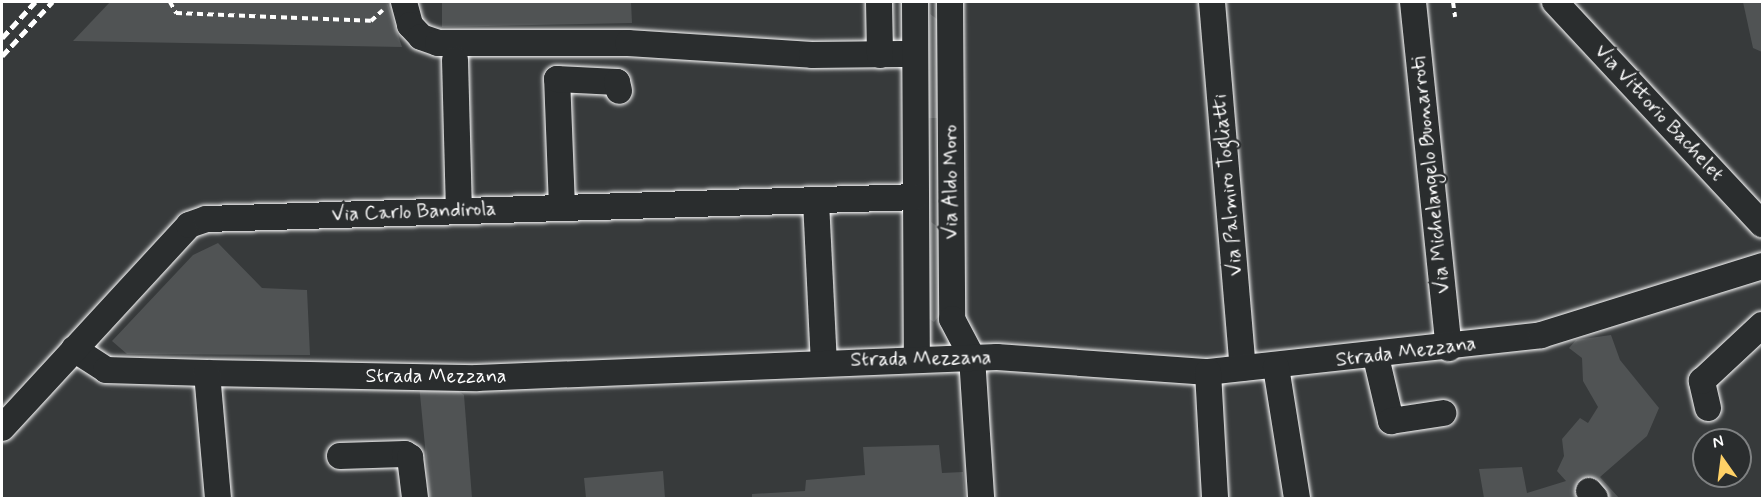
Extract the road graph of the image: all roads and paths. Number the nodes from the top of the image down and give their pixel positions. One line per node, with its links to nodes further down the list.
1 (171, 2): 2 (path)
2 (381, 2)
3 (404, 2): 13 (street)
4 (879, 2): 13 (street)
5 (915, 2): 12 (street, Via Aldo Moro)
6 (950, 2): 25 (street, Via Aldo Moro)
7 (1212, 2): 30 (street, Via Palmiro Togliatti)
8 (1413, 2): 23 (street, Via Michelangelo Buonarroti)
9 (1453, 2): 11 (path)
10 (1555, 2): 20 (street, Via Vittorio Bachelet)
11 (1455, 17)
12 (915, 54): 13 (street); 16 (street, Via Aldo Moro)
13 (880, 55)
14 (455, 60): 19 (street)
15 (620, 92): 18 (street)
16 (916, 197): 17 (street, Via Carlo Bandirola); 27 (street, Via Aldo Moro)
17 (816, 201): 18 (street, Via Carlo Bandirola); 28 (street)
18 (562, 207): 19 (street, Via Carlo Bandirola)
19 (459, 211): 24 (street, Via Carlo Bandirola)
20 (1762, 224)
21 (1762, 266): 23 (street, Strada Mezzana)
22 (1762, 325): 33 (street)
23 (1449, 348): 26 (street, Strada Mezzana)
24 (74, 349): 32 (street, Strada Mezzana); 35 (street, Via Carlo Bandirola)
25 (972, 357): 27 (street, Strada Mezzana); 31 (street, Strada Mezzana); 39 (street)
26 (1376, 357): 29 (street, Strada Mezzana); 34 (street)
27 (917, 358): 28 (street, Strada Mezzana)
28 (824, 362): 32 (street, Strada Mezzana)
29 (1275, 367): 30 (street, Strada Mezzana); 41 (street)
30 (1243, 368): 31 (street, Strada Mezzana)
31 (1208, 372): 40 (street)
32 (207, 373): 37 (street)
33 (1708, 408)
34 (1443, 413)
35 (2, 428)
36 (340, 456): 38 (street)
37 (218, 498)
38 (415, 498)
39 (981, 498)
40 (1215, 498)
41 (1297, 498)

